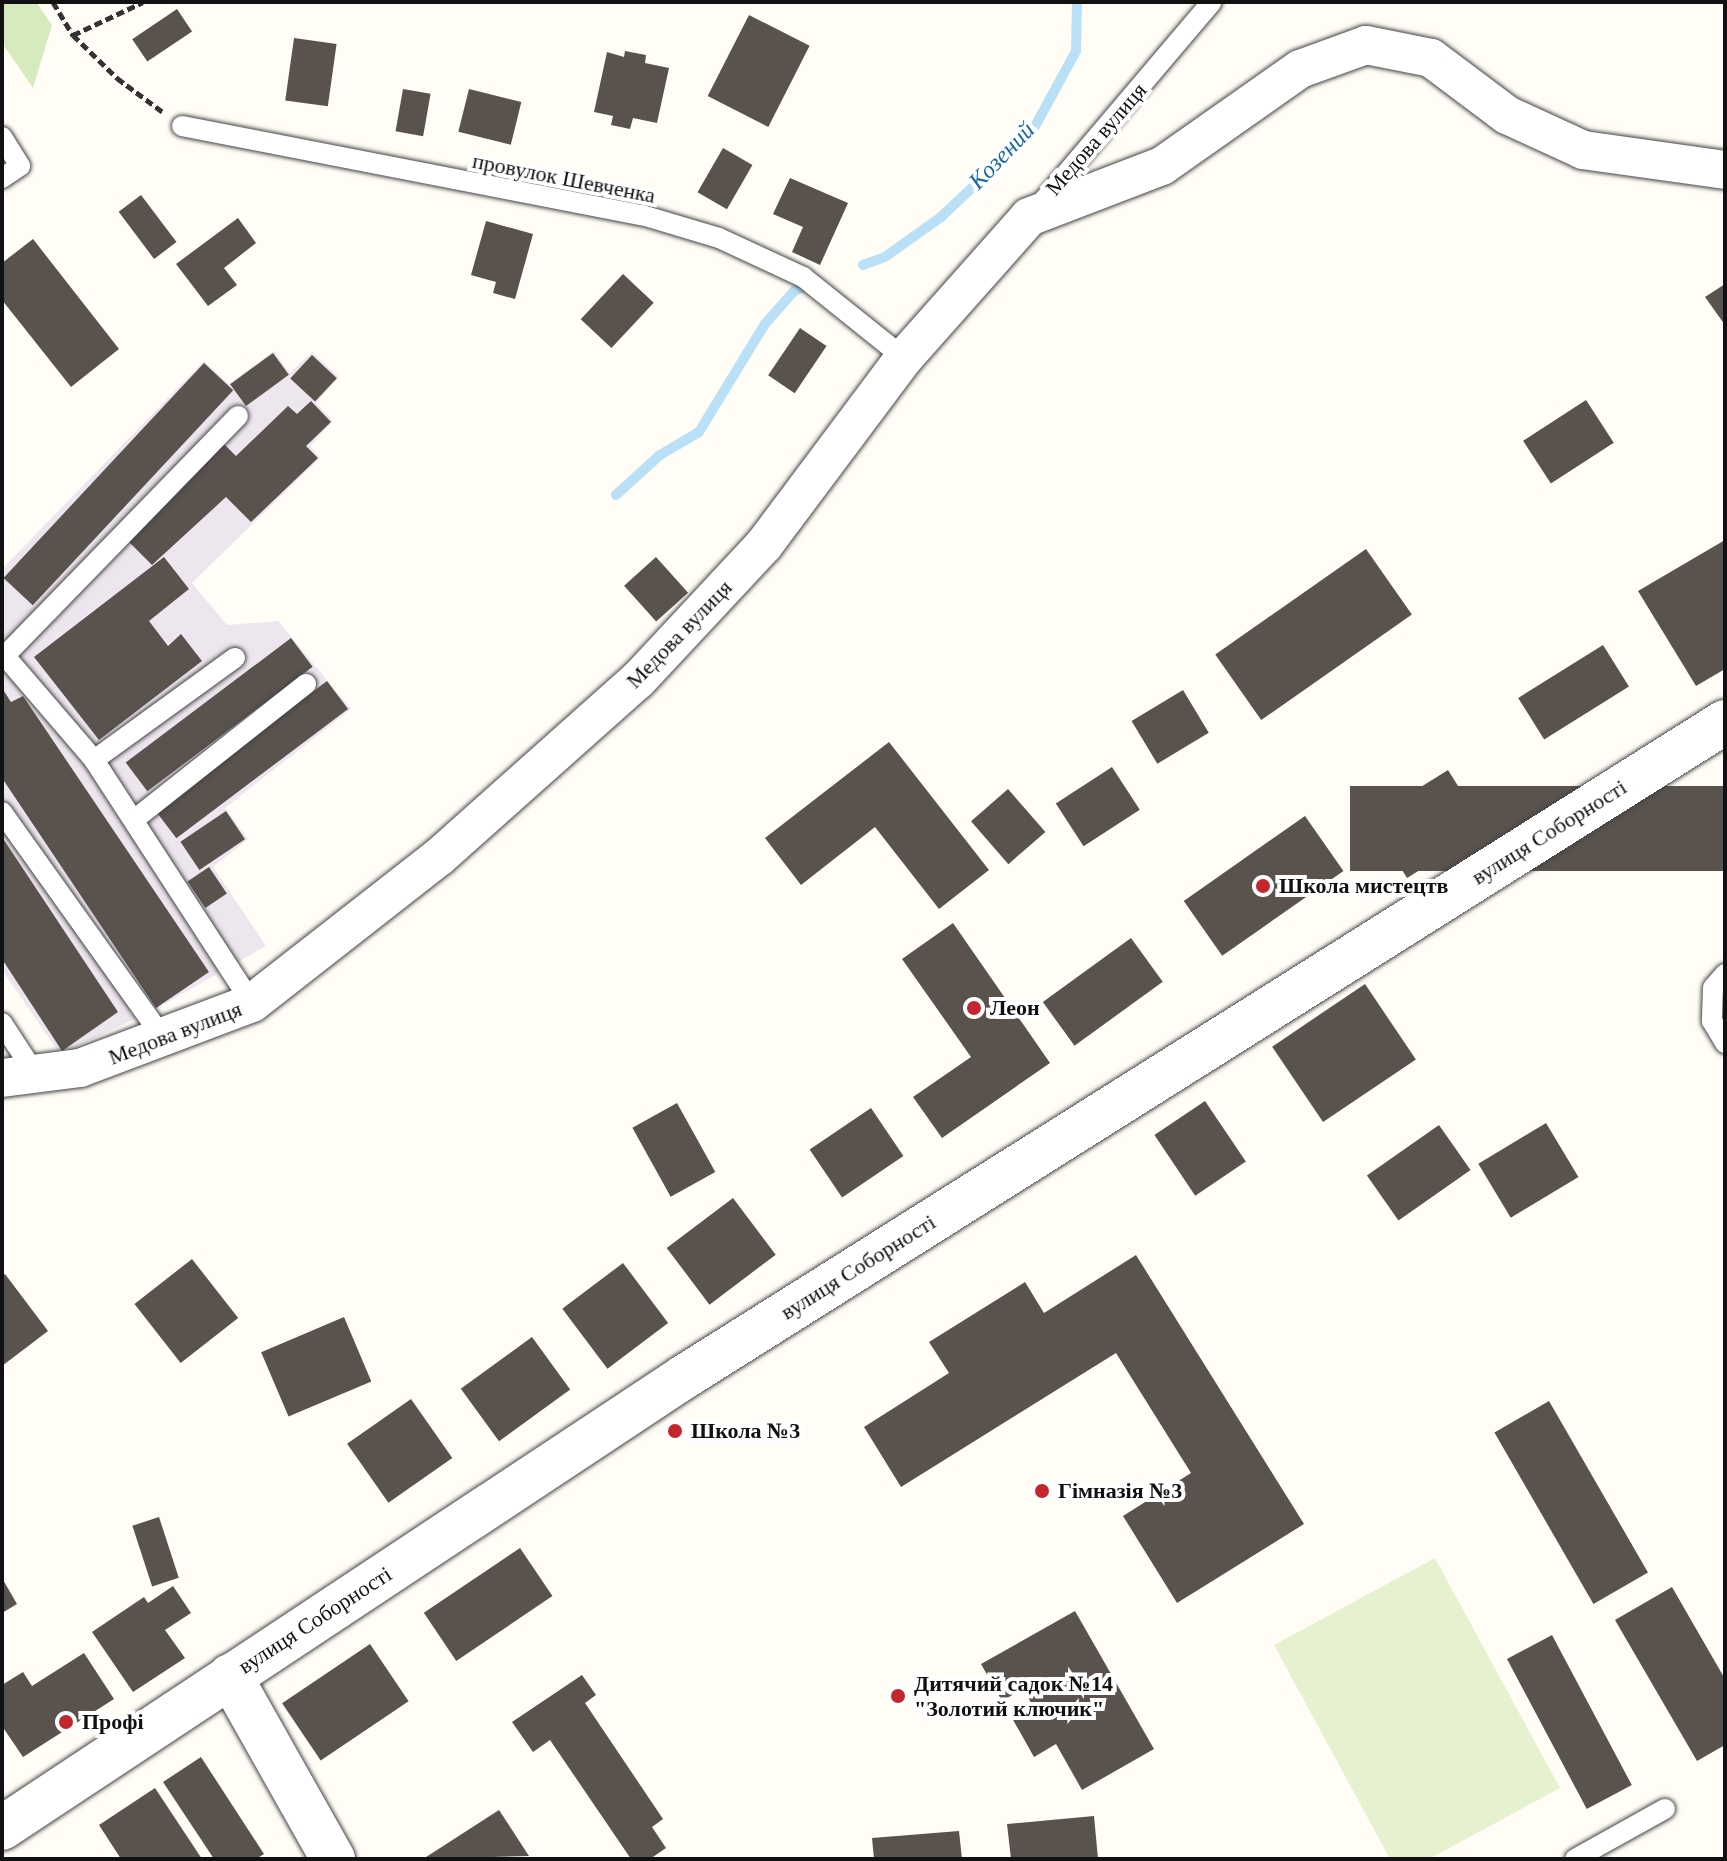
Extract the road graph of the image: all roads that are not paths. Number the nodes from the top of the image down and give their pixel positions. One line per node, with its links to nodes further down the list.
1 (1212, 2): 6 (lane, Медова вулиця)
2 (182, 126): 7 (lane, провулок Шевченка)
3 (2, 137): 5 (lane)
4 (1725, 170): 6 (street)
5 (2, 178)
6 (1029, 217): 7 (street, Медова вулиця)
7 (904, 358): 16 (street, Медова вулиця)
8 (238, 416): 12 (lane)
9 (235, 658): 12 (lane)
10 (306, 684): 14 (lane)
11 (1725, 722): 21 (street, вулиця Соборності)
12 (94, 760): 14 (lane)
13 (2, 812): 18 (lane)
14 (135, 819): 16 (lane)
15 (1725, 974): 19 (lane)
16 (252, 1003): 18 (street, Медова вулиця)
17 (2, 1023): 20 (lane)
18 (163, 1038): 20 (street, Медова вулиця)
19 (1725, 1043)
20 (19, 1076)
21 (230, 1676): 23 (street, вулиця Соборності); 24 (street)
22 (1665, 1809): 25 (lane)
23 (3, 1825)
24 (333, 1859)
25 (1575, 1859)

